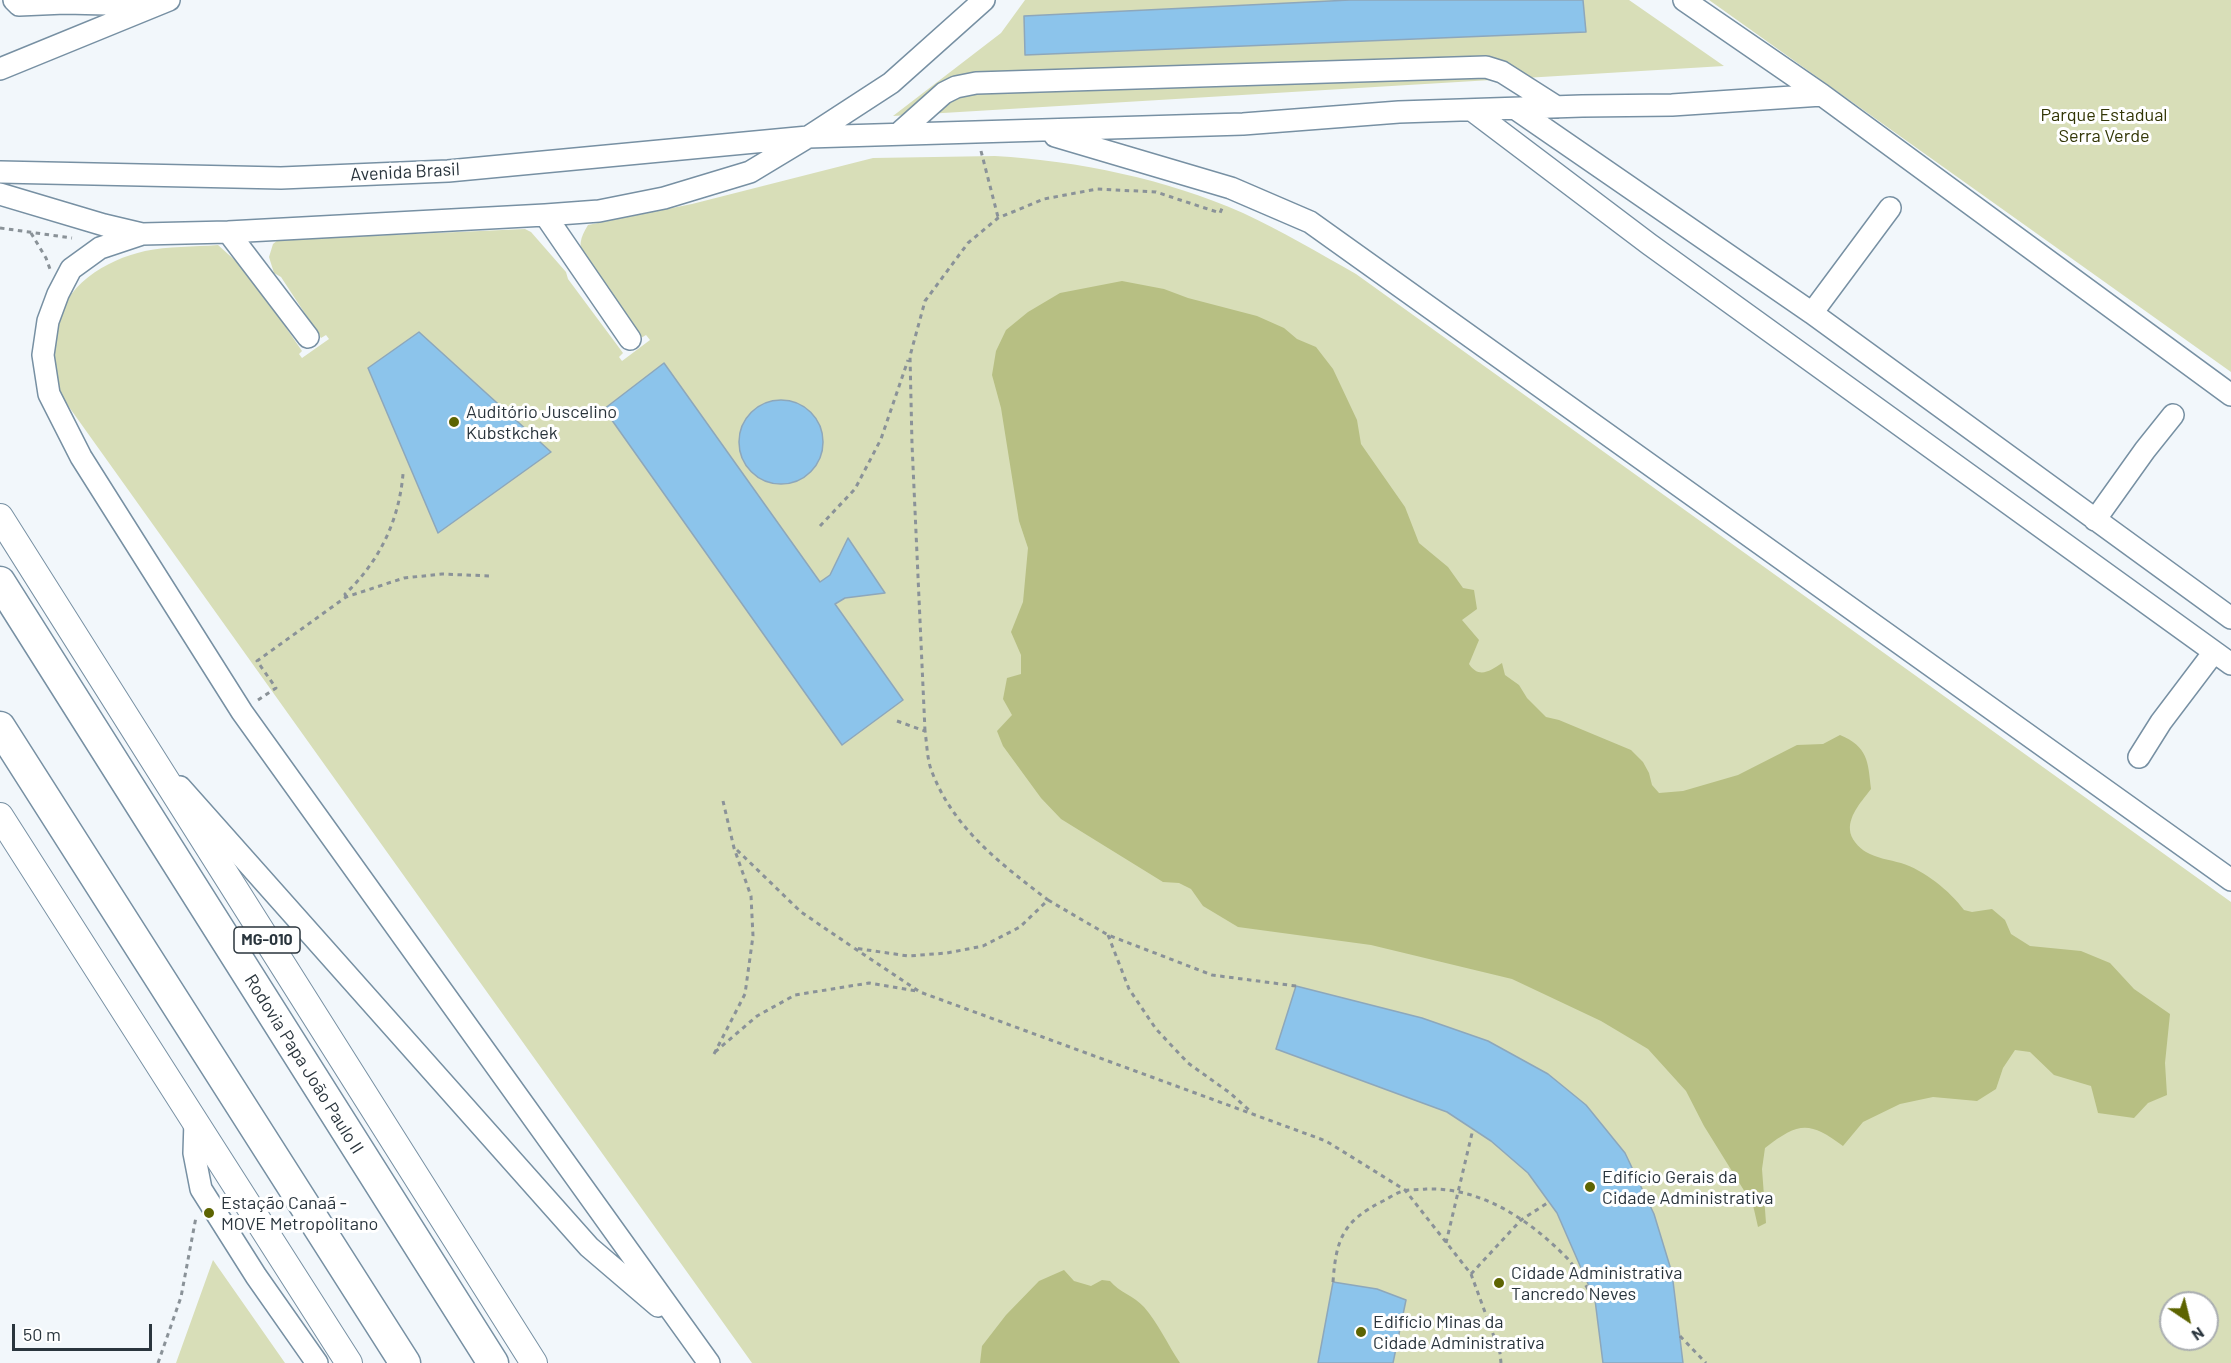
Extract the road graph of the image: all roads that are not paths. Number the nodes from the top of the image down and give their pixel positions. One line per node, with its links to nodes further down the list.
1 (14, 0): 4 (street)
2 (984, 0): 12 (street)
3 (1684, 0): 6 (street)
4 (163, 3): 5 (street)
5 (0, 69)
6 (1822, 95): 7 (street, Avenida Brasil); 22 (street)
7 (1557, 107): 8 (street, Avenida Brasil); 11 (street)
8 (1516, 109): 9 (street, Avenida Brasil); 19 (street)
9 (1473, 111): 10 (street, Avenida Brasil); 28 (street)
10 (1038, 130): 11 (street, Avenida Brasil); 34 (street)
11 (898, 134): 12 (street, Avenida Brasil)
12 (808, 137): 13 (street, Avenida Brasil); 16 (street)
13 (0, 172)
14 (0, 195): 18 (street)
15 (1890, 208): 19 (street)
16 (545, 215): 17 (street); 21 (street)
17 (228, 232): 18 (street); 20 (street)
18 (142, 234): 36 (street)
19 (1812, 313): 25 (street)
20 (308, 337)
21 (630, 339)
22 (2231, 395)
23 (2173, 415): 25 (street)
24 (0, 517): 31 (main road, MG-010)
25 (2095, 520): 27 (street)
26 (0, 582): 40 (highway, Rodovia Papa João Paulo II / MG-010)
27 (2231, 618)
28 (2214, 652): 29 (street); 32 (street)
29 (2231, 664)
30 (0, 727): 39 (highway)
31 (147, 750): 36 (street); 41 (main road, MG-010)
32 (2139, 758)
33 (0, 816): 35 (main road)
34 (2231, 880)
35 (195, 1121): 37 (street); 38 (main road)
36 (684, 1328): 42 (street)
37 (317, 1363)
38 (349, 1363)
39 (405, 1363)
40 (493, 1363)
41 (534, 1363)
42 (709, 1363)

